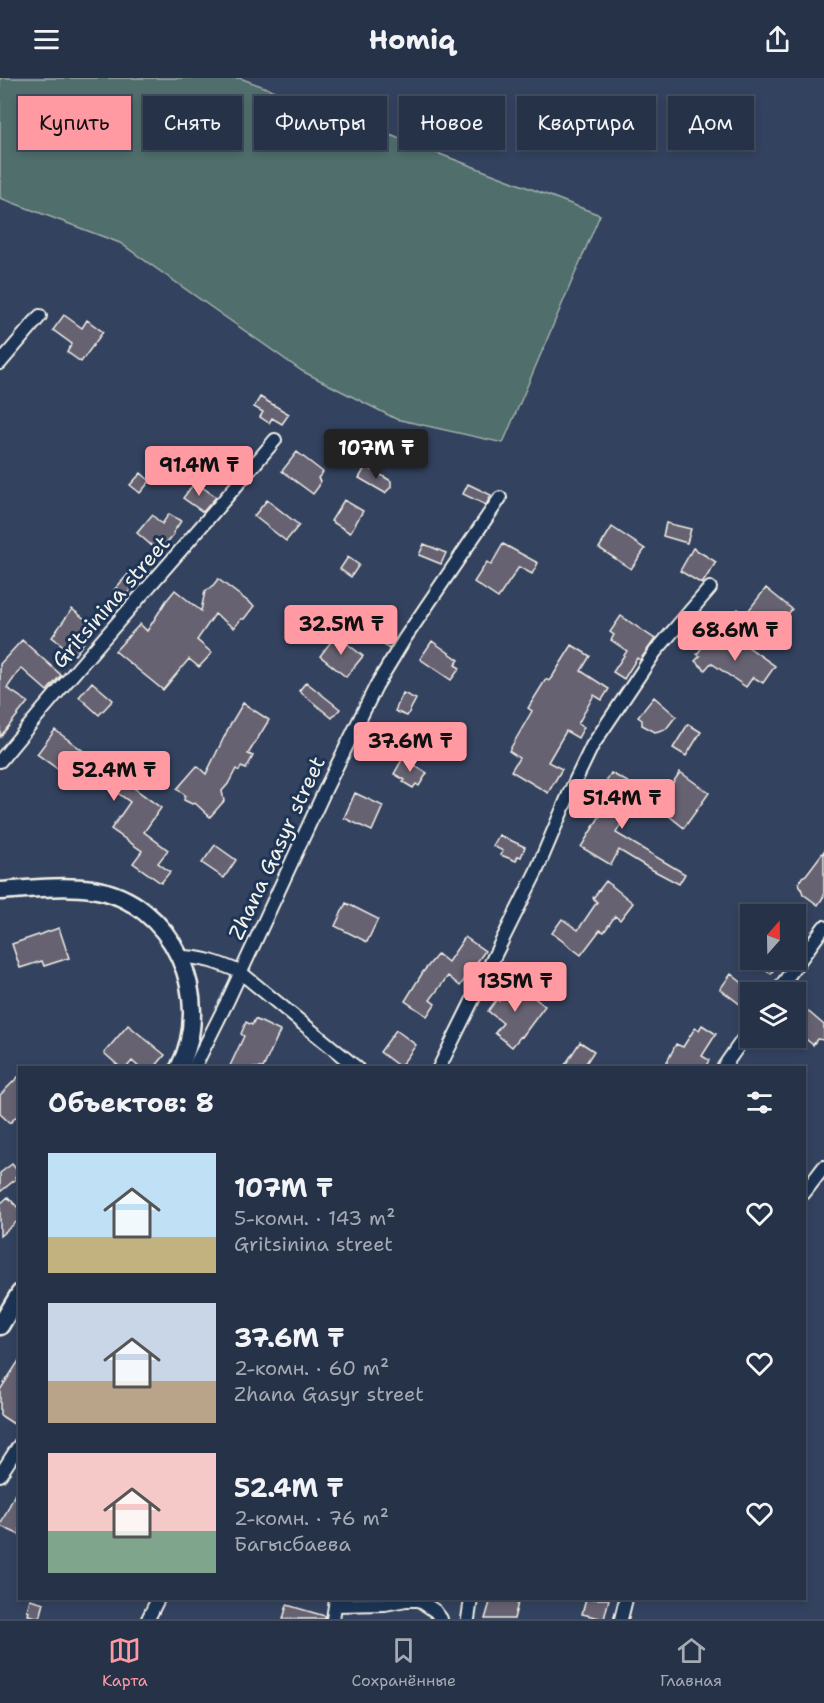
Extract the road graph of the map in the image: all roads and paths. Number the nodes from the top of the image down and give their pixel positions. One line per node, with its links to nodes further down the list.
1 (40, 316): 2 (street)
2 (0, 363)
3 (275, 440): 6 (street, Gritsinina street)
4 (500, 498): 10 (street, Zhana Gasyr street)
5 (710, 588): 18 (street)
6 (0, 762)
7 (0, 891): 9 (street)
8 (824, 927): 11 (street)
9 (180, 957): 10 (street); 12 (street)
10 (240, 972): 14 (street, Zhana Gasyr street); 17 (street)
11 (784, 982)
12 (190, 1038): 14 (street); 15 (street)
13 (740, 1043): 19 (street)
14 (206, 1044): 16 (street, Zhana Gasyr street)
15 (180, 1066)
16 (195, 1066)
17 (355, 1066)
18 (440, 1066)
19 (724, 1066)
20 (824, 1167): 21 (street)
21 (806, 1190)
22 (18, 1296): 23 (street)
23 (0, 1326)
24 (18, 1446): 25 (street)
25 (0, 1475)
26 (158, 1600): 30 (street)
27 (471, 1600): 33 (street)
28 (626, 1600): 34 (street)
29 (336, 1602): 31 (street); 32 (street)
30 (148, 1619)
31 (333, 1619)
32 (441, 1619)
33 (468, 1619)
34 (621, 1619)

